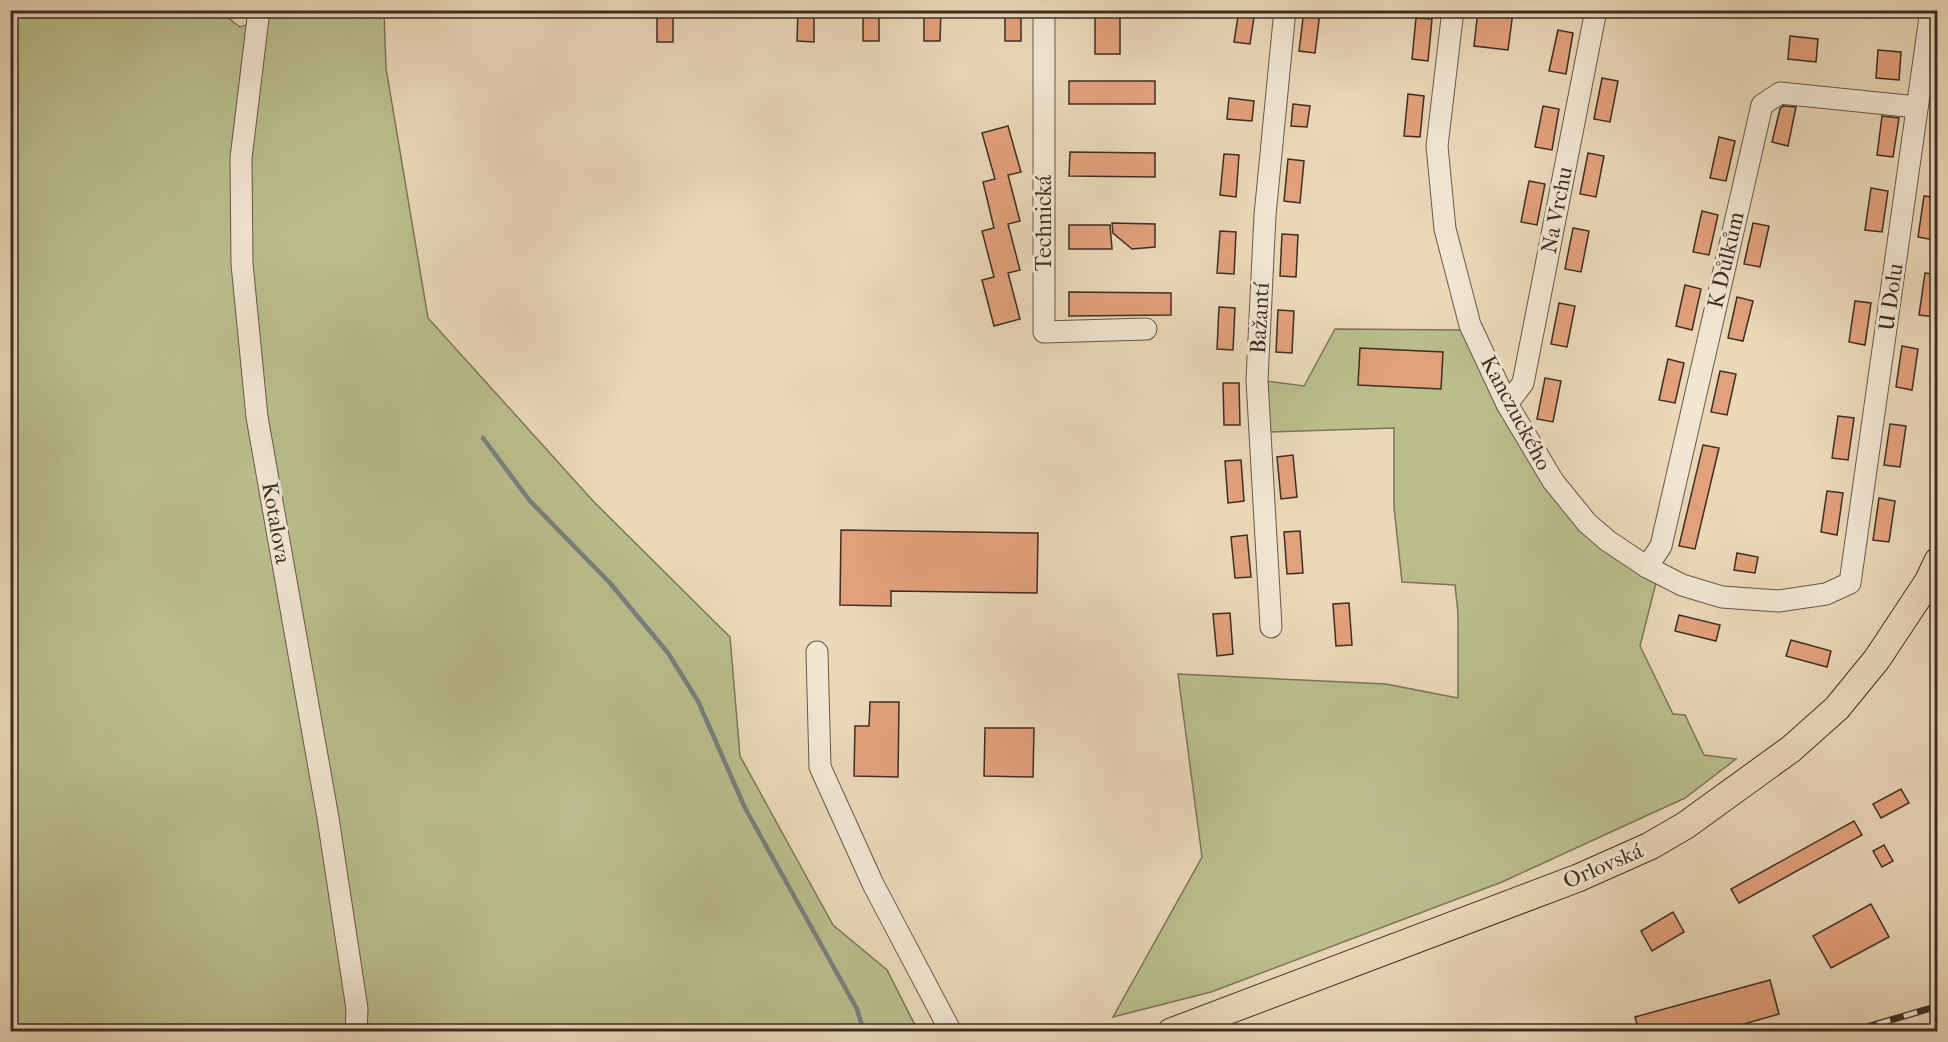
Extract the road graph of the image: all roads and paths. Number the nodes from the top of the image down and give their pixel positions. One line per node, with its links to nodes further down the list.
1 (259, 10): 15 (street, Kotalova)
2 (1044, 10): 8 (street, Technická)
3 (1285, 10): 13 (street, Bažantí)
4 (1453, 10): 9 (street, Kanczuckého)
5 (1596, 10): 9 (street, Na Vrchu)
6 (1931, 10): 7 (street, U Dolu)
7 (1917, 106): 11 (street, K Důlkům); 12 (street, U Dolu)
8 (1146, 329)
9 (1507, 404): 11 (street, Kanczuckého)
10 (1938, 561): 17 (main road, Orlovská)
11 (1647, 567): 12 (street, Kanczuckého)
12 (1850, 583)
13 (1271, 627)
14 (817, 652): 16 (street)
15 (356, 1032)
16 (951, 1032)
17 (1171, 1032)

